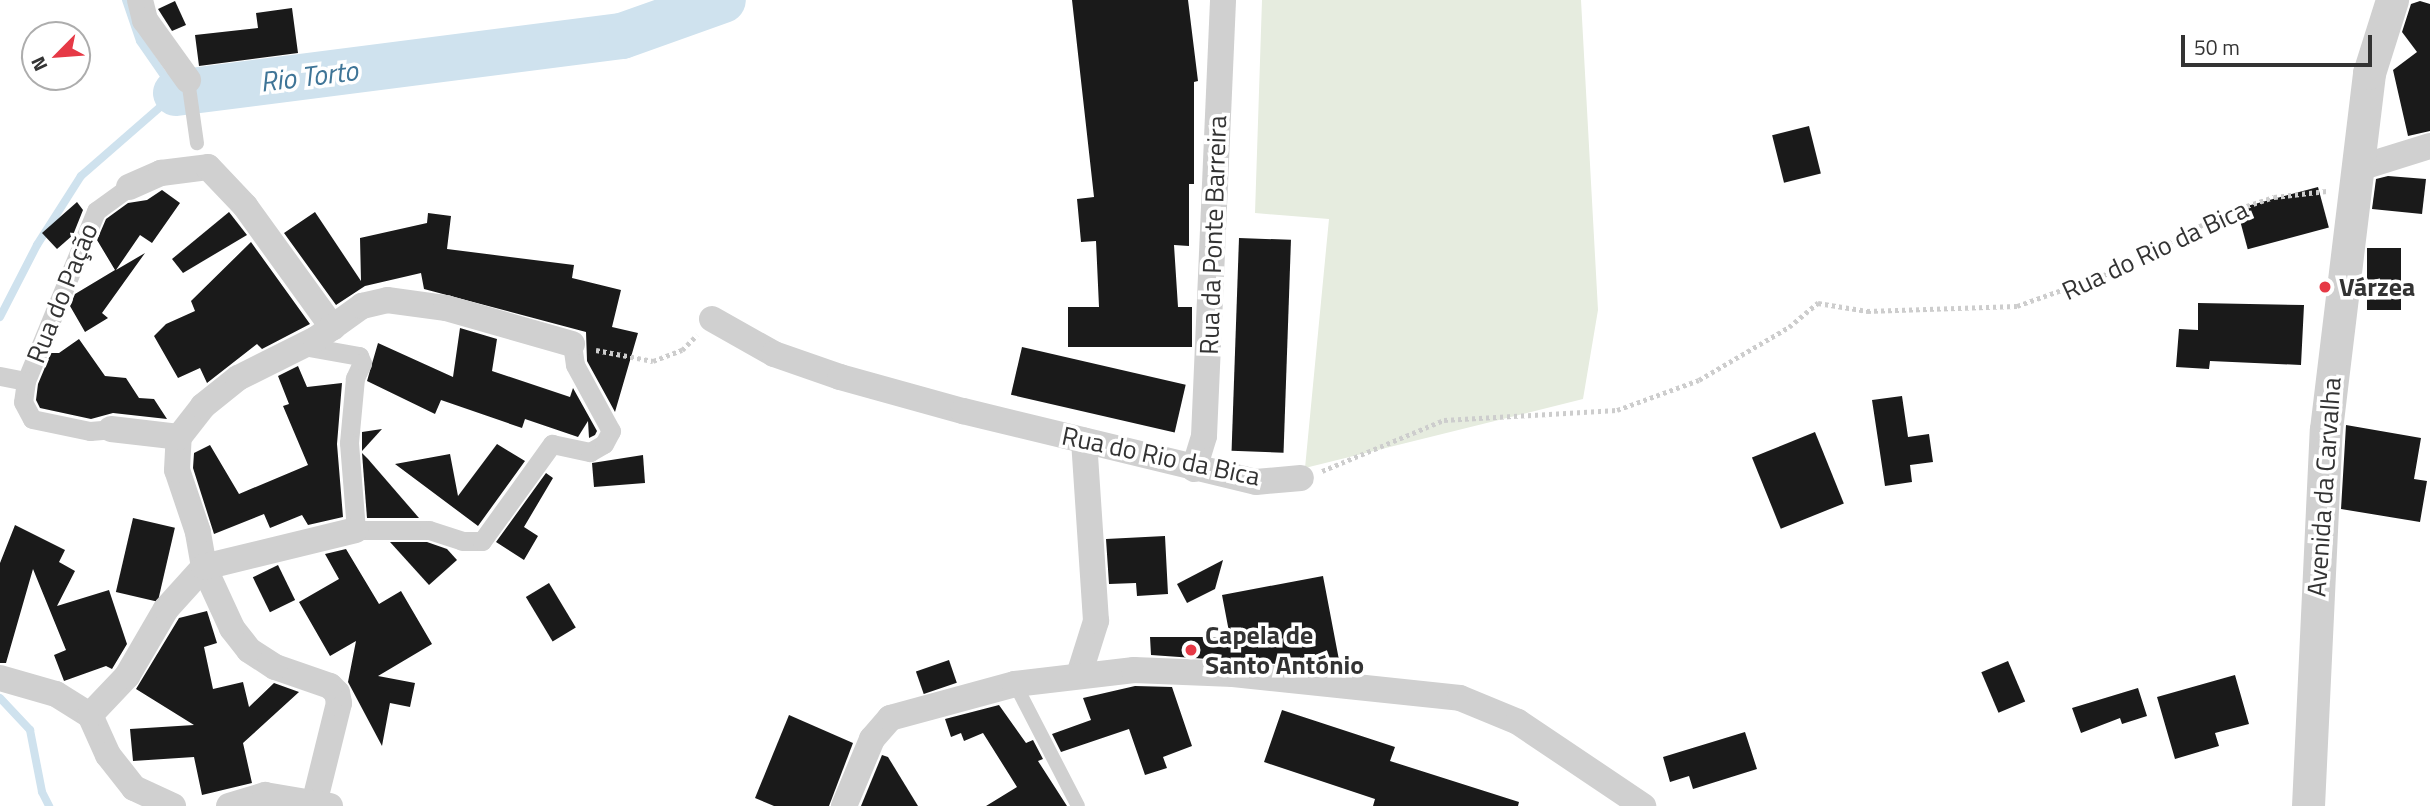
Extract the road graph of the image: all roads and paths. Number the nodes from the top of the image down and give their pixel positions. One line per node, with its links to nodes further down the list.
1 (141, 0): 4 (street)
2 (1223, 0): 18 (street, Rua da Ponte Barreira)
3 (2392, 0): 7 (street, Avenida da Carvalha)
4 (189, 91): 5 (lane)
5 (197, 143)
6 (2430, 146): 7 (street)
7 (2354, 181): 19 (path, Rua do Rio da Bica); 32 (street, Avenida da Carvalha)
8 (129, 187): 10 (street, Rua do Pação); 14 (street, Rua do Pação)
9 (712, 319): 11 (path); 17 (street, Rua do Rio da Bica)
10 (332, 328): 11 (street); 12 (street)
11 (572, 344): 20 (street)
12 (303, 346): 16 (street); 20 (street)
13 (0, 376): 14 (street, Rua do Pação)
14 (26, 381): 15 (street)
15 (111, 429): 16 (street)
16 (179, 437): 21 (street)
17 (1084, 440): 18 (street, Rua do Rio da Bica); 22 (street)
18 (1194, 469): 19 (street, Rua do Rio da Bica)
19 (1301, 478)
20 (356, 530): 21 (street)
21 (204, 567): 25 (street); 26 (street)
22 (1079, 675): 24 (street); 31 (street)
23 (8, 679): 25 (street)
24 (1016, 684): 29 (street); 30 (lane)
25 (90, 715): 27 (street)
26 (323, 803): 28 (street)
27 (173, 806)
28 (229, 806)
29 (844, 806)
30 (1078, 806)
31 (1643, 806)
32 (2308, 806)

